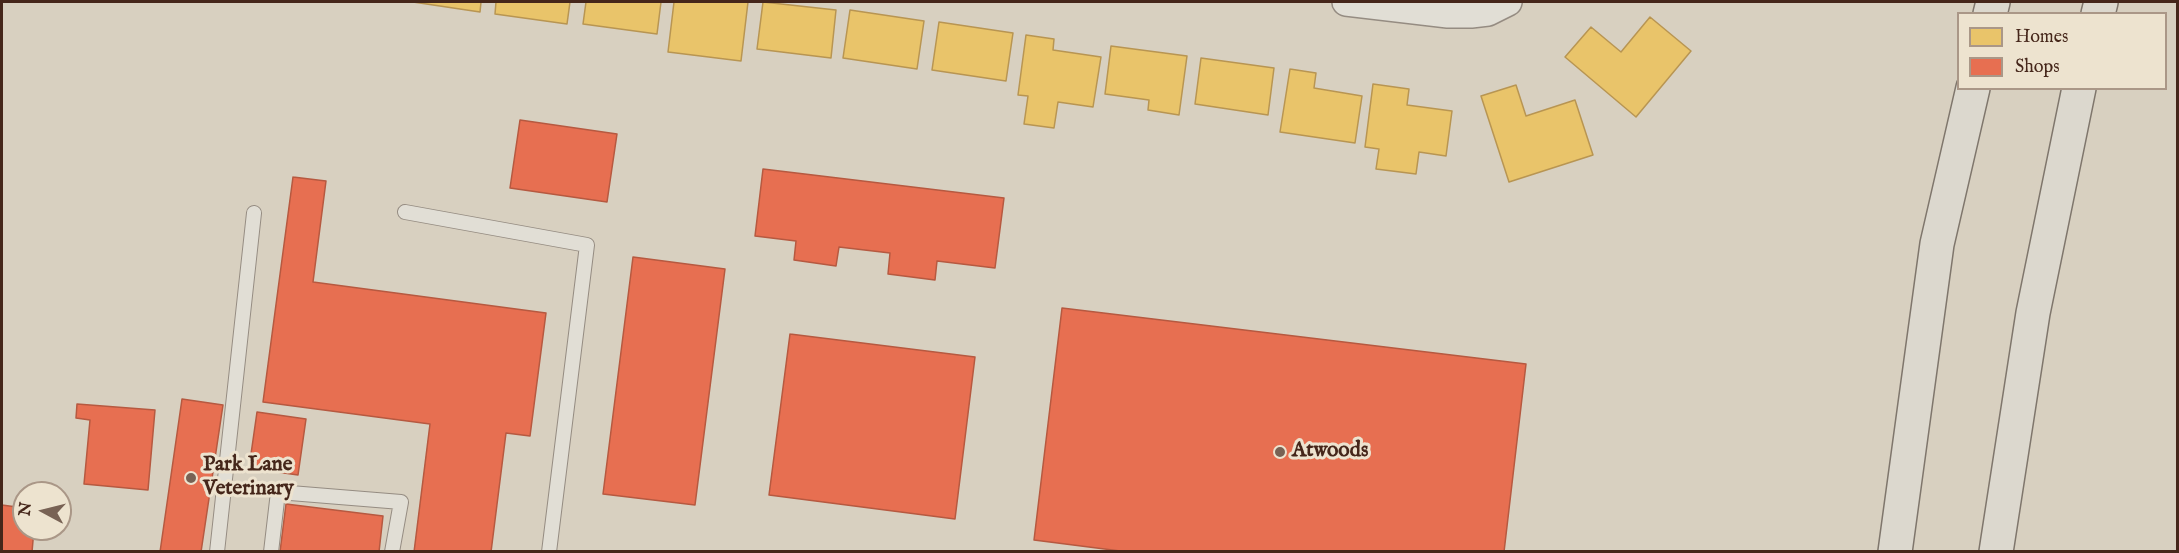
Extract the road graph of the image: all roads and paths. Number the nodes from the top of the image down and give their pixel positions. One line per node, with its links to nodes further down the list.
1 (1346, 2): 2 (street)
2 (1508, 2)
3 (1973, 90): 11 (highway)
4 (2079, 90): 12 (highway)
5 (405, 212): 10 (lane)
6 (254, 213): 7 (lane)
7 (217, 552)
8 (271, 552): 9 (lane)
9 (392, 552)
10 (549, 552)
11 (1894, 552)
12 (1996, 552)

